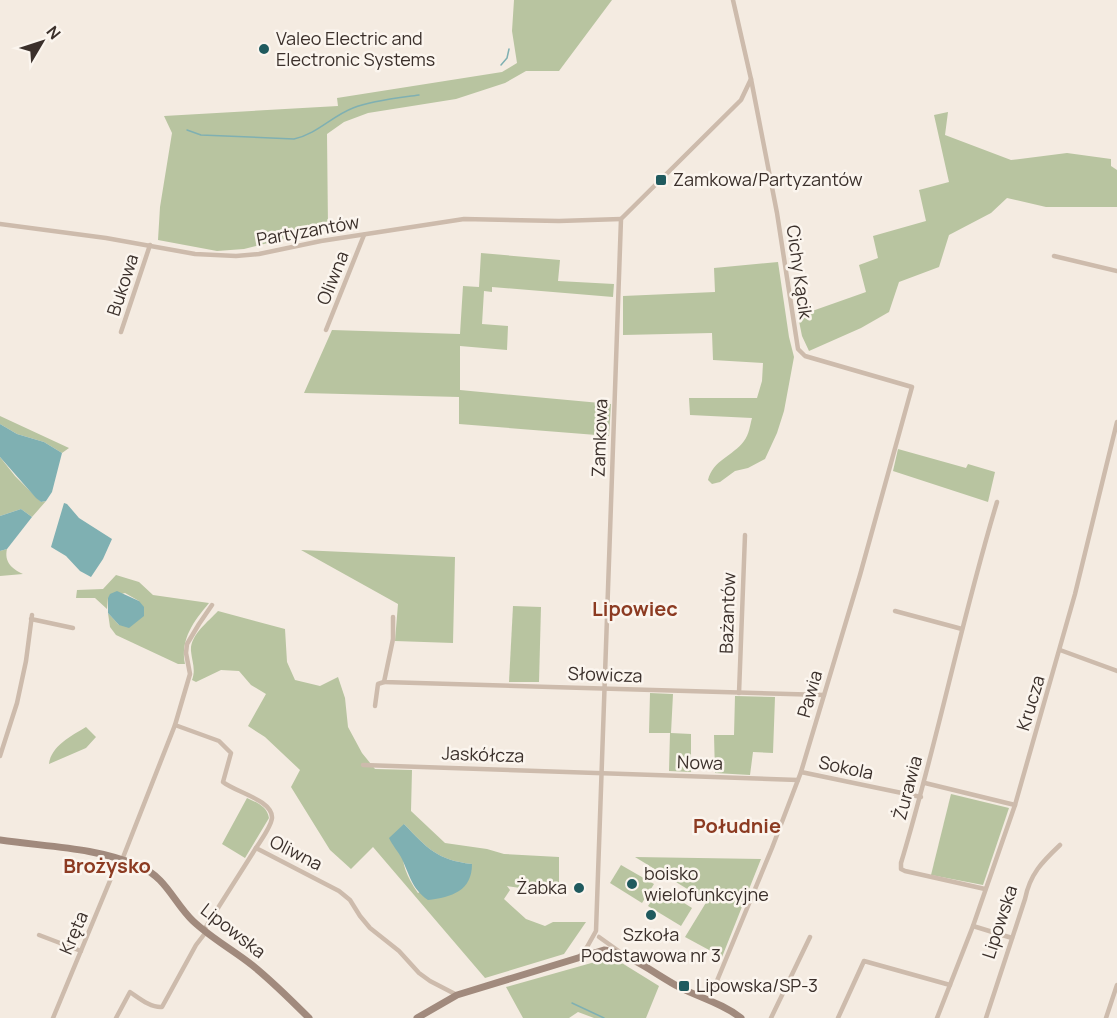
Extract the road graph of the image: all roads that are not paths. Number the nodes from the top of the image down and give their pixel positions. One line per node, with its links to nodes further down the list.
1 (733, 0): 2 (street)
2 (751, 79): 3 (street); 11 (street, Cichy Kącik)
3 (621, 219): 5 (street, Partyzantów); 23 (street, Zamkowa)
4 (0, 224): 6 (street, Partyzantów)
5 (364, 235): 6 (street, Partyzantów); 9 (street, Oliwna)
6 (150, 245): 10 (street, Bukowa)
7 (1054, 256): 8 (street)
8 (1117, 270)
9 (326, 330)
10 (121, 332)
11 (912, 387): 25 (street, Pawia)
12 (1117, 422): 20 (street, Krucza)
13 (997, 502): 19 (street, Żurawia)
14 (745, 535): 24 (street, Bażantów)
15 (212, 605): 27 (street)
16 (895, 610): 19 (street)
17 (393, 617): 22 (street)
18 (73, 628): 28 (street)
19 (962, 629): 33 (street, Żurawia)
20 (1060, 650): 21 (street); 35 (street, Krucza)
21 (1117, 670)
22 (384, 682): 23 (street, Słowicza); 26 (street)
23 (605, 688): 24 (street, Słowicza); 31 (street, Zamkowa)
24 (739, 693): 25 (street, Słowicza)
25 (824, 695): 30 (street, Pawia)
26 (375, 706)
27 (175, 725): 38 (street, Oliwna); 39 (street, Kręta)
28 (0, 756)
29 (363, 765): 31 (street, Jaskółcza)
30 (801, 772): 32 (street, Pawia); 34 (street, Sokola)
31 (601, 773): 32 (street, Nowa); 43 (street, Zamkowa)
32 (798, 780): 56 (street, Pawia)
33 (924, 783): 34 (street, Żurawia); 35 (street)
34 (921, 797): 40 (street, Żurawia)
35 (1014, 805): 40 (street, Krucza)
36 (0, 840): 39 (street, Lipowska)
37 (1060, 845): 48 (street, Lipowska)
38 (256, 848): 42 (street); 55 (street, Oliwna)
39 (121, 860): 42 (street, Lipowska); 49 (street, Kręta)
40 (985, 889): 41 (street, Krucza)
41 (973, 926): 48 (street); 53 (street, Krucza)
42 (205, 931): 58 (street); 59 (street, Lipowska)
43 (596, 931): 45 (street, Zamkowa); 47 (street, Zamkowa)
44 (39, 935): 49 (street)
45 (599, 937): 50 (street, Zamkowa); 51 (street, Zamkowa)
46 (810, 937): 62 (street)
47 (592, 938): 50 (street); 52 (street, Zamkowa)
48 (1012, 938): 65 (street, Lipowska)
49 (81, 951): 57 (street, Kręta)
50 (598, 951): 51 (street); 52 (street)
51 (623, 954): 56 (street)
52 (580, 956): 55 (street)
53 (950, 985): 63 (street); 64 (street, Krucza)
54 (1117, 985): 66 (street)
55 (457, 995): 60 (street)
56 (709, 1000): 61 (street)
57 (53, 1018)
58 (116, 1018)
59 (309, 1018)
60 (417, 1018)
61 (741, 1018)
62 (771, 1018)
63 (838, 1018)
64 (938, 1018)
65 (986, 1018)
66 (1106, 1018)

